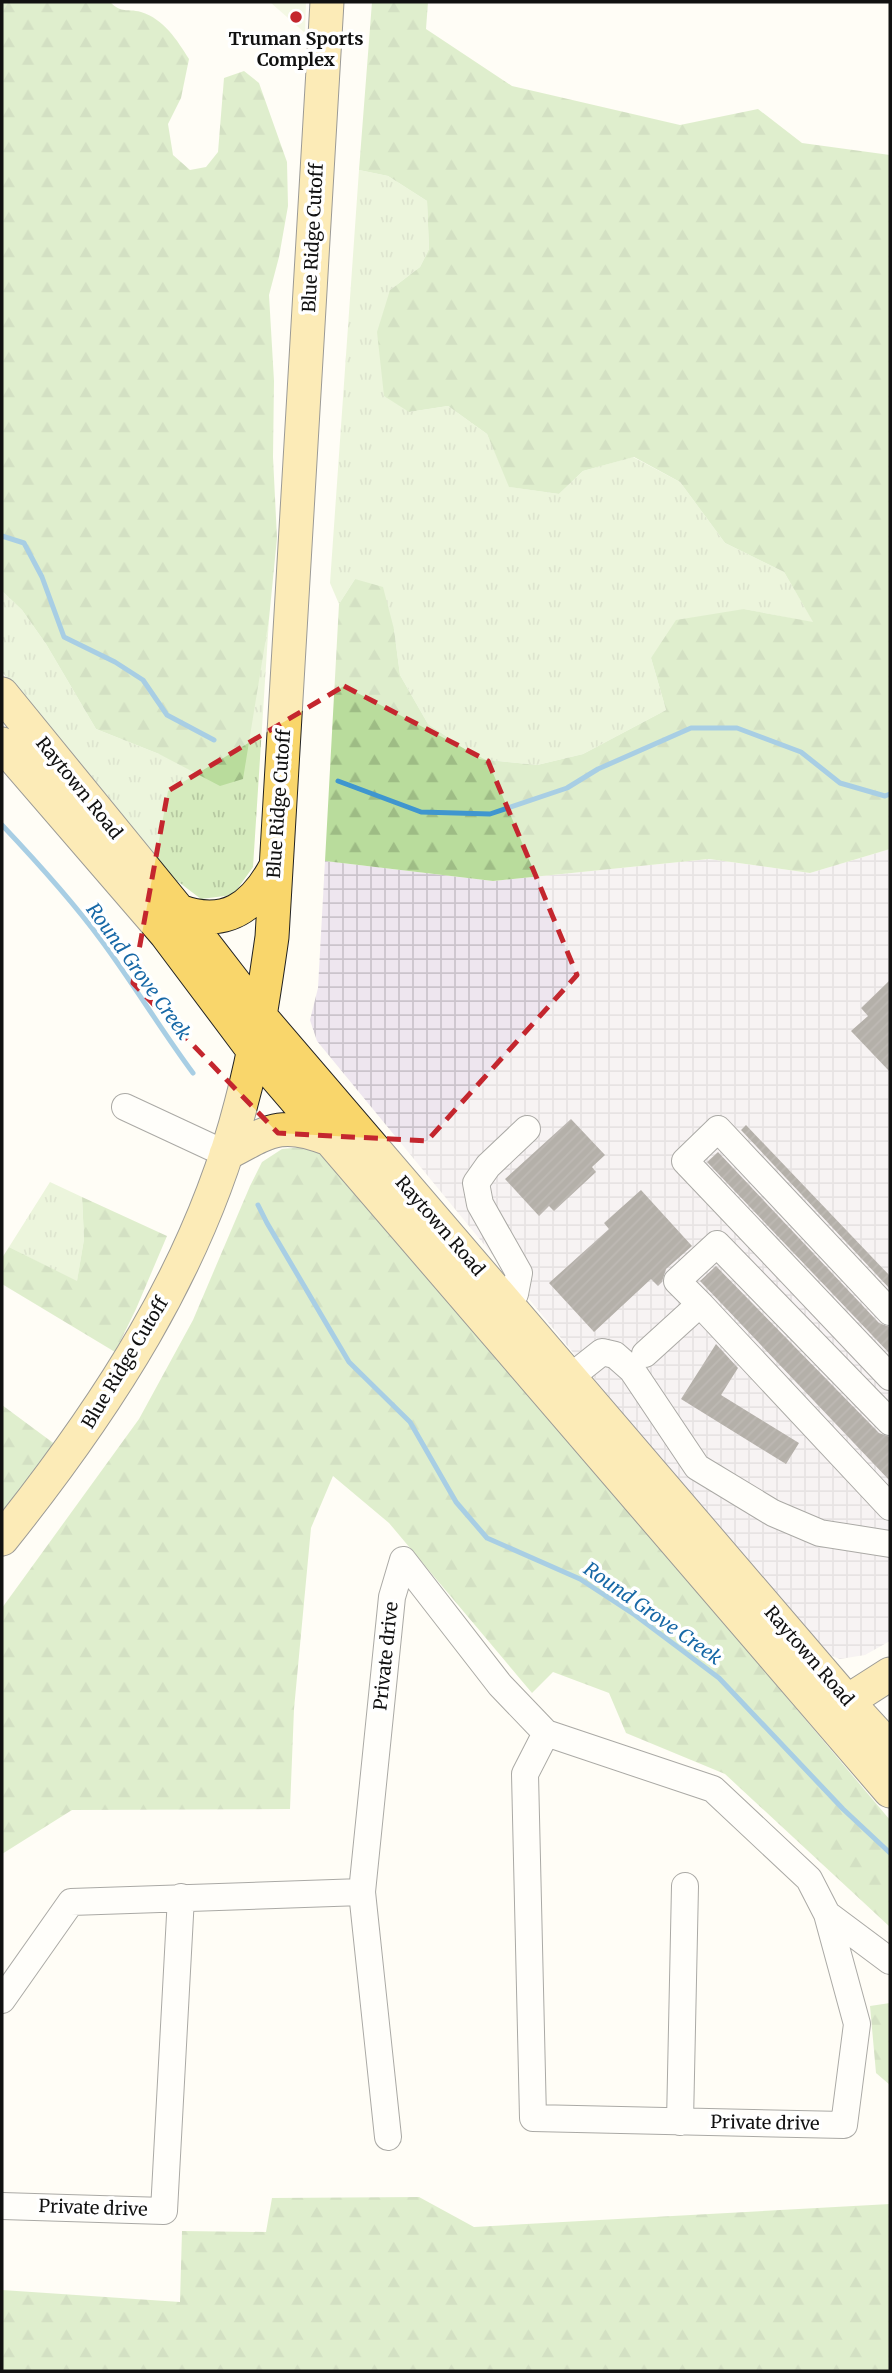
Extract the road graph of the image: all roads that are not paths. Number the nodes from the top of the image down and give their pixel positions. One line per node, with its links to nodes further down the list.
1 (327, 2): 4 (main road, Blue Ridge Cutoff)
2 (2, 694): 5 (main road, Raytown Road)
3 (2, 744): 7 (main road, Raytown Road)
4 (275, 868): 5 (main road); 6 (main road, Blue Ridge Cutoff)
5 (179, 911): 6 (main road, Raytown Road)
6 (260, 1017): 7 (main road, Blue Ridge Cutoff); 14 (main road, Raytown Road)
7 (253, 1050): 10 (main road, Raytown Road); 11 (main road, Blue Ridge Cutoff)
8 (125, 1107): 11 (lane)
9 (527, 1129): 14 (lane)
10 (329, 1139): 11 (main road); 14 (main road, Raytown Road)
11 (226, 1154): 20 (main road, Blue Ridge Cutoff)
12 (700, 1304): 15 (lane); 18 (lane); 19 (lane)
13 (890, 1312): 16 (lane)
14 (498, 1315): 17 (main road, Raytown Road)
15 (645, 1354)
16 (890, 1377)
17 (559, 1386): 21 (lane); 23 (main road, Raytown Road)
18 (890, 1422)
19 (890, 1507)
20 (2, 1539)
21 (890, 1544)
22 (890, 1674): 23 (main road)
23 (835, 1708): 25 (main road, Raytown Road); 26 (main road, Raytown Road)
24 (546, 1732): 28 (lane, Private drive); 30 (lane, Private drive); 33 (lane, Private drive)
25 (890, 1748)
26 (890, 1791)
27 (685, 1886): 33 (lane)
28 (362, 1892): 29 (lane); 34 (lane, Private drive)
29 (181, 1897): 32 (lane); 35 (lane, Private drive)
30 (827, 1914): 31 (lane, Private drive); 33 (lane, Private drive)
31 (890, 1961)
32 (2, 2000)
33 (680, 2122)
34 (388, 2137)
35 (2, 2206)

